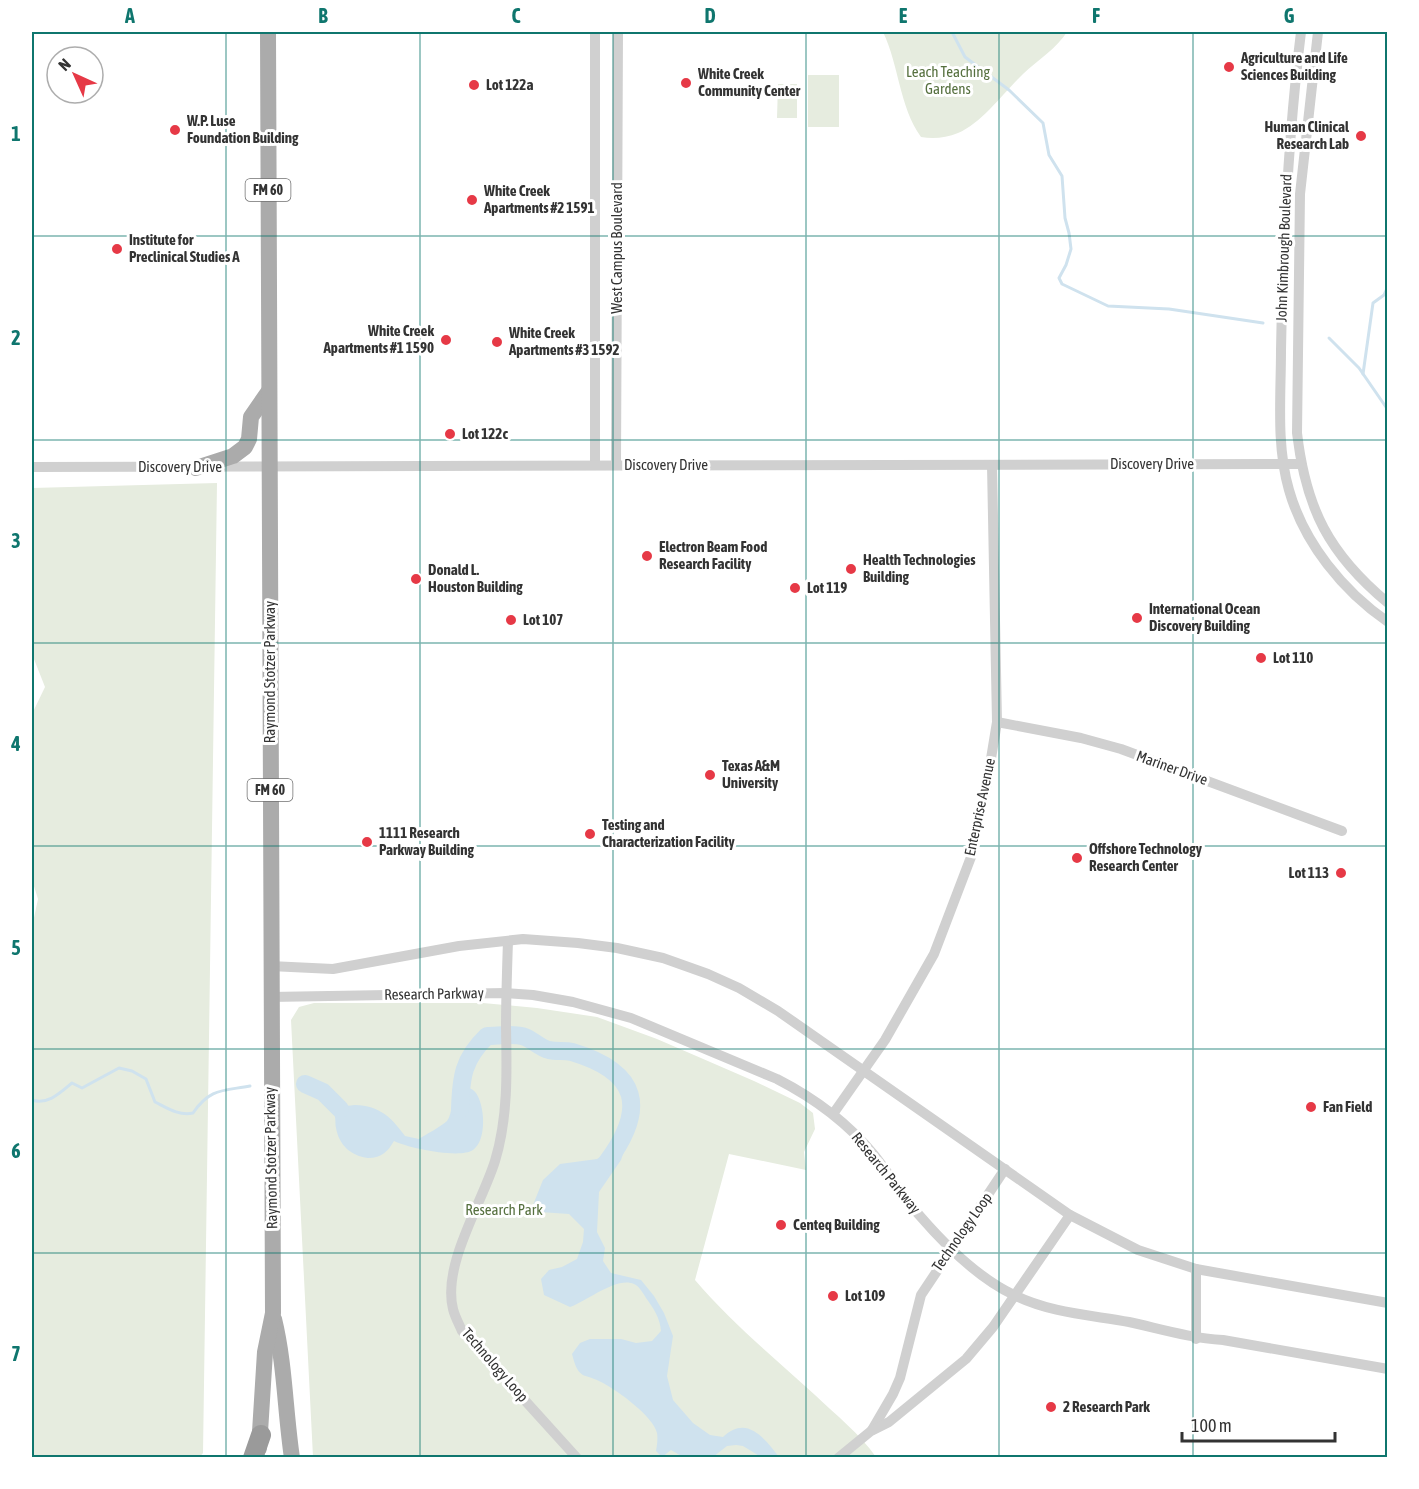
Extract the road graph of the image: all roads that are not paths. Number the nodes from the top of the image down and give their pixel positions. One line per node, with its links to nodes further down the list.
1 (268, 32): 10 (main road, Raymond Stotzer Parkway / FM 60)
2 (594, 32): 8 (street, West Campus Boulevard)
3 (618, 32): 9 (street, West Campus Boulevard)
4 (1301, 32): 6 (street, John Kimbrough Boulevard)
5 (1318, 32): 7 (street, John Kimbrough Boulevard)
6 (1297, 62): 7 (street); 15 (street, John Kimbrough Boulevard)
7 (1315, 64): 11 (street, John Kimbrough Boulevard)
8 (595, 357): 9 (street); 12 (street, West Campus Boulevard)
9 (616, 357): 13 (street, West Campus Boulevard)
10 (269, 391): 16 (main road, Raymond Stotzer Parkway / FM 60); 18 (main road)
11 (1301, 464): 15 (street, Discovery Drive); 19 (street)
12 (595, 465): 13 (street, Discovery Drive); 16 (street, Discovery Drive)
13 (616, 465): 14 (street, Discovery Drive)
14 (992, 465): 15 (street, Discovery Drive); 21 (street, Enterprise Avenue)
15 (1282, 465): 20 (street)
16 (270, 466): 18 (street, Discovery Drive); 24 (main road, Raymond Stotzer Parkway / FM 60)
17 (32, 467): 18 (street, Discovery Drive)
18 (196, 468)
19 (1388, 603)
20 (1387, 621)
21 (997, 722): 22 (street, Mariner Drive); 27 (street, Enterprise Avenue)
22 (1342, 831)
23 (508, 941): 24 (street); 25 (street, Technology Loop); 27 (street)
24 (270, 966): 26 (main road, Raymond Stotzer Parkway / FM 60)
25 (506, 993): 26 (street, Research Parkway); 28 (street, Research Parkway); 43 (street, Technology Loop)
26 (270, 997): 35 (main road, Raymond Stotzer Parkway / FM 60)
27 (865, 1070): 28 (street, Enterprise Avenue); 29 (street)
28 (833, 1114): 31 (street, Research Parkway)
29 (1005, 1169): 30 (street); 31 (street, Technology Loop)
30 (1070, 1215): 32 (street); 33 (street, Technology Loop)
31 (950, 1249): 33 (street, Research Parkway); 38 (street, Technology Loop)
32 (1196, 1269): 34 (street); 36 (street)
33 (1015, 1296): 36 (street, Research Parkway); 38 (street, Technology Loop)
34 (1388, 1303)
35 (273, 1313): 39 (main road, Raymond Stotzer Parkway / FM 60); 42 (main road, Raymond Stotzer Parkway / FM 60)
36 (1196, 1339): 37 (street, Research Parkway)
37 (1388, 1369)
38 (871, 1431): 44 (street, Technology Loop)
39 (261, 1435): 40 (highway); 41 (main road, Raymond Stotzer Parkway / FM 60)
40 (253, 1458)
41 (258, 1458)
42 (292, 1458)
43 (577, 1458)
44 (838, 1458)

